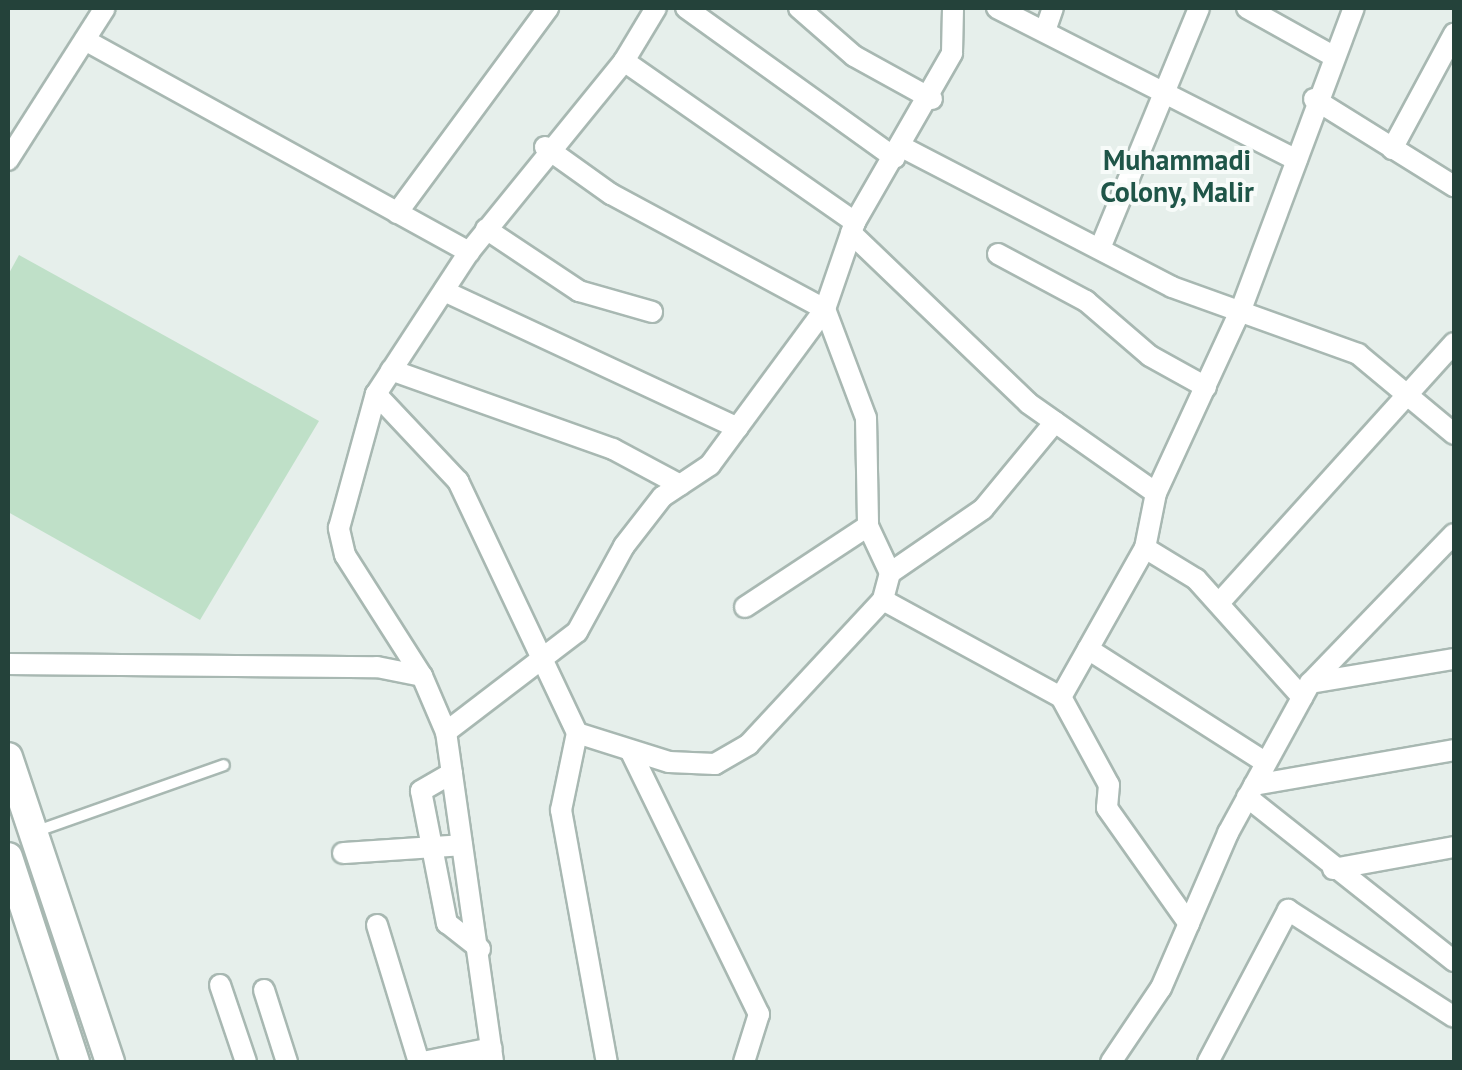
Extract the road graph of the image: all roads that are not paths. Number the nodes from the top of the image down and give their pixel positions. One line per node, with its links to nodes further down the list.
1 (104, 8): 14 (street)
2 (548, 8): 26 (street)
3 (656, 8): 16 (street)
4 (686, 8): 22 (street)
5 (798, 8): 18 (street)
6 (953, 8): 18 (street)
7 (997, 8): 12 (street)
8 (1053, 8): 12 (street)
9 (1199, 8): 17 (street)
10 (1247, 8): 15 (street)
11 (1354, 8): 15 (street)
12 (1045, 31): 17 (street)
13 (1454, 34): 21 (street)
14 (84, 40): 23 (street); 26 (street)
15 (1333, 56): 19 (street)
16 (624, 62): 20 (street); 27 (street)
17 (1162, 88): 24 (street); 29 (street)
18 (932, 99): 22 (street)
19 (1314, 99): 21 (street); 24 (street)
20 (545, 147): 28 (street); 34 (street)
21 (1392, 149): 25 (street)
22 (898, 152): 27 (street); 29 (street)
23 (8, 160)
24 (1297, 160): 33 (street)
25 (1454, 183)
26 (397, 213): 30 (street)
27 (853, 228): 34 (street); 41 (street)
28 (486, 229): 30 (street); 35 (street)
29 (1100, 246): 33 (street)
30 (469, 252): 32 (street)
31 (998, 254): 38 (street)
32 (444, 291): 37 (street); 42 (street)
33 (1242, 307): 38 (street); 40 (street)
34 (825, 309): 42 (street); 46 (street)
35 (652, 312)
36 (1454, 343): 40 (street)
37 (391, 370): 39 (street); 44 (street)
38 (1206, 387): 45 (street)
39 (376, 394): 58 (street); 59 (street)
40 (1409, 396): 43 (street); 53 (street)
41 (1054, 422): 45 (street); 51 (street)
42 (738, 428): 44 (street)
43 (1454, 434)
44 (680, 486): 58 (street)
45 (1156, 493): 48 (street)
46 (868, 526): 51 (street); 54 (street)
47 (1454, 534): 50 (street)
48 (1145, 548): 53 (street); 55 (street)
49 (1454, 563): 50 (street)
50 (1426, 564): 60 (street)
51 (890, 572): 52 (street)
52 (883, 600): 61 (street); 65 (street)
53 (1220, 602): 60 (street)
54 (745, 607)
55 (1088, 649): 61 (street); 67 (street)
56 (1454, 660): 60 (street)
57 (8, 664): 59 (street)
58 (544, 664): 62 (street); 63 (street)
59 (422, 676): 62 (street)
60 (1306, 690): 67 (street)
61 (1061, 697): 79 (street)
62 (446, 732): 69 (street)
63 (576, 733): 65 (street); 95 (street)
64 (1454, 750): 70 (street)
65 (632, 752): 96 (street)
66 (8, 757): 71 (main road)
67 (1266, 763): 70 (street)
68 (224, 765): 71 (lane)
69 (452, 773): 72 (street); 73 (street)
70 (1251, 791): 77 (street); 79 (street)
71 (31, 834): 78 (main road)
72 (462, 844): 73 (street); 84 (street)
73 (432, 847): 75 (street); 84 (street)
74 (1454, 847): 77 (street)
75 (343, 853)
76 (8, 857): 80 (main road)
77 (1333, 869): 83 (street)
78 (59, 914): 80 (main road); 91 (main road)
79 (1188, 924): 97 (street)
80 (30, 925): 90 (main road)
81 (377, 925): 94 (street)
82 (1454, 938): 83 (street)
83 (1428, 942): 85 (street)
84 (480, 949): 89 (street)
85 (1454, 961)
86 (220, 985): 92 (street)
87 (264, 990): 93 (street)
88 (1454, 1017): 98 (street)
89 (493, 1055): 94 (street)
90 (76, 1062)
91 (110, 1062)
92 (246, 1062)
93 (286, 1062)
94 (421, 1062)
95 (607, 1062)
96 (744, 1062)
97 (1110, 1062)
98 (1208, 1062)

